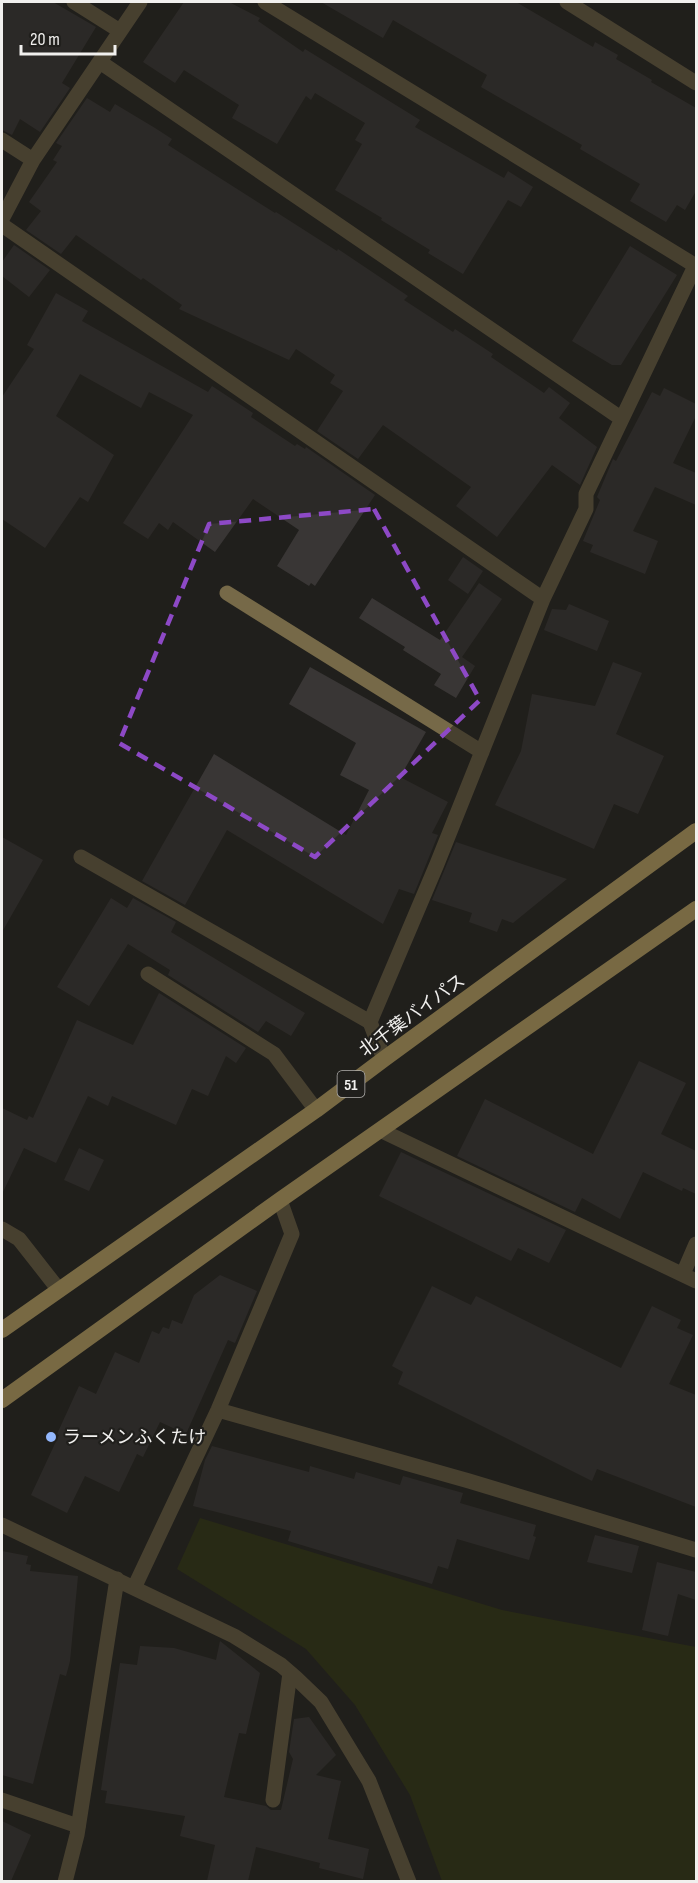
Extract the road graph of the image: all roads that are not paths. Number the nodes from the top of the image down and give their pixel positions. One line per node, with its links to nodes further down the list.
1 (74, 2): 5 (street)
2 (140, 2): 5 (street)
3 (265, 2): 12 (street)
4 (567, 2): 7 (street)
5 (120, 31): 6 (street)
6 (100, 62): 9 (street); 13 (street)
7 (696, 83)
8 (2, 140): 9 (street)
9 (33, 159): 10 (street)
10 (2, 219)
11 (2, 225): 15 (street)
12 (696, 265): 13 (street)
13 (622, 418): 15 (street)
14 (227, 593): 16 (street)
15 (543, 599): 16 (street)
16 (482, 752): 21 (street)
17 (696, 831): 22 (highway, 北千葉バイパス / 51)
18 (81, 857): 21 (street)
19 (696, 909): 24 (highway)
20 (148, 974): 23 (street)
21 (370, 1022): 22 (street)
22 (384, 1059): 23 (highway, 北千葉バイパス / 51)
23 (316, 1110): 29 (highway, 北千葉バイパス / 51)
24 (380, 1130): 25 (highway); 28 (street)
25 (280, 1200): 31 (highway); 32 (street)
26 (2, 1229): 29 (street)
27 (696, 1244): 28 (street)
28 (690, 1277)
29 (59, 1290): 30 (highway, 北千葉バイパス / 51)
30 (2, 1330)
31 (2, 1400)
32 (218, 1410): 34 (street); 36 (street)
33 (2, 1525): 35 (street)
34 (696, 1550)
35 (117, 1579): 36 (street); 40 (street)
36 (134, 1588): 37 (street)
37 (290, 1673): 39 (street); 42 (street)
38 (2, 1800): 40 (street)
39 (273, 1800)
40 (78, 1826): 41 (street)
41 (65, 1881)
42 (409, 1881)

